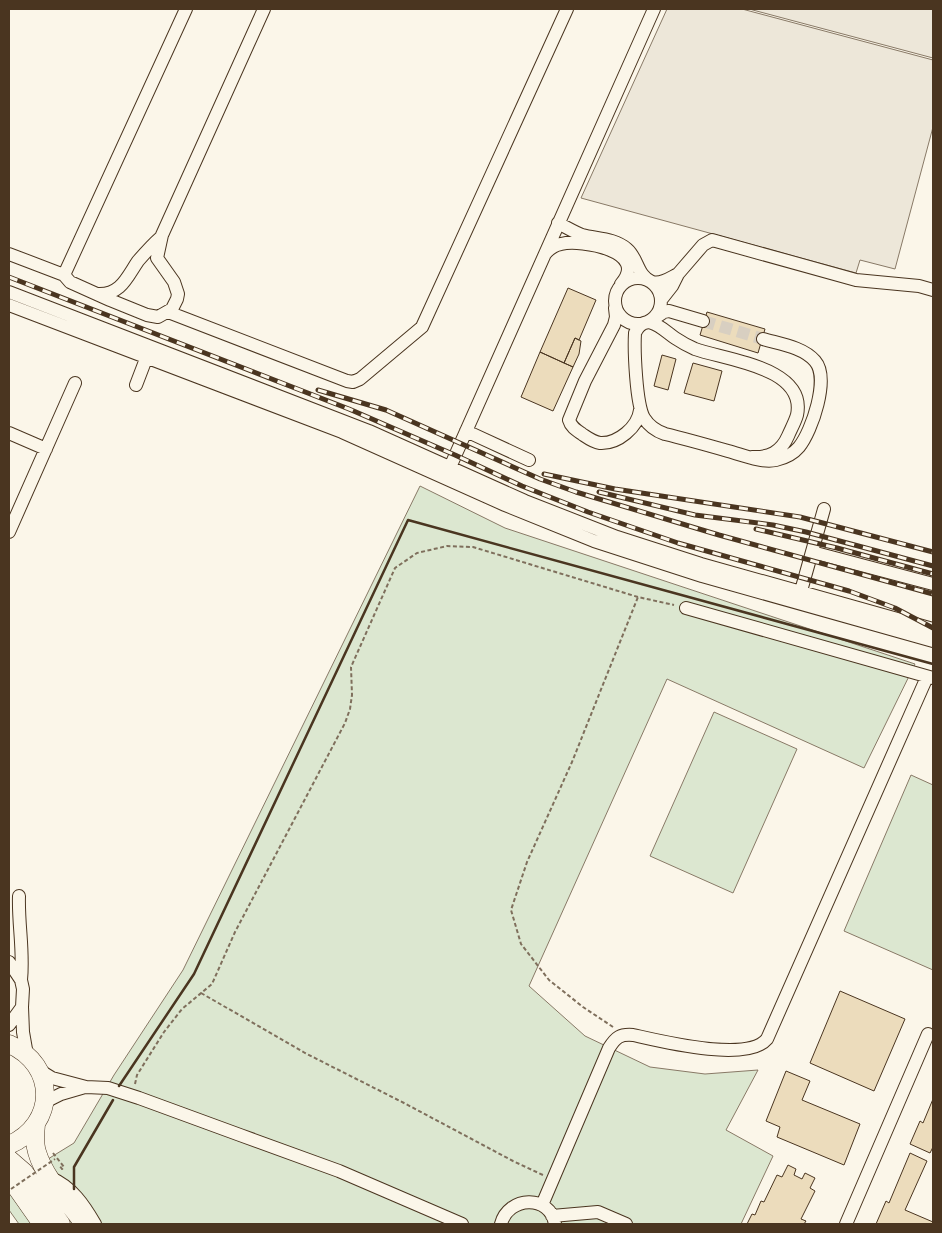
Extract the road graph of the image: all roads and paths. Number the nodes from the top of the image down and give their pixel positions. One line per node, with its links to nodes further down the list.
1 (186, 9): 10 (lane)
2 (264, 9): 6 (lane)
3 (566, 9): 19 (lane)
4 (654, 9): 5 (lane)
5 (558, 223): 8 (lane); 11 (lane)
6 (162, 235): 15 (lane); 19 (lane)
7 (9, 254): 10 (lane)
8 (541, 260): 12 (lane); 27 (lane)
9 (678, 274): 11 (lane); 13 (lane); 16 (lane)
10 (64, 275): 15 (lane)
11 (650, 281): 12 (lane); 16 (lane)
12 (620, 285): 18 (lane)
13 (933, 290)
14 (9, 292): 23 (lane)
15 (98, 294): 19 (lane)
16 (661, 300): 20 (lane)
17 (9, 305): 23 (lane)
18 (615, 308): 20 (lane); 26 (lane)
19 (168, 312)
20 (649, 321): 21 (lane); 26 (lane); 30 (lane)
21 (703, 322)
22 (763, 339): 30 (lane)
23 (148, 352): 25 (lane); 32 (lane)
24 (75, 383): 29 (lane)
25 (136, 384)
26 (640, 410): 30 (lane)
27 (466, 431): 31 (lane); 32 (lane)
28 (9, 433): 29 (lane)
29 (46, 449): 34 (lane)
30 (752, 457)
31 (529, 460)
32 (447, 473): 38 (lane)
33 (824, 509): 35 (lane)
34 (9, 532)
35 (812, 552): 36 (lane); 38 (lane)
36 (933, 584)
37 (638, 598): 39 (path); 48 (path); 51 (path)
38 (800, 598): 40 (lane); 41 (lane)
39 (686, 608): 42 (lane)
40 (933, 629)
41 (933, 641)
42 (930, 678): 51 (lane)
43 (19, 896): 44 (lane)
44 (18, 918): 45 (lane); 47 (lane)
45 (9, 929)
46 (9, 962): 47 (lane)
47 (21, 980): 49 (lane)
48 (201, 993): 57 (path); 64 (path)
49 (22, 1007): 50 (lane); 54 (lane)
50 (9, 1025)
51 (622, 1034): 64 (lane)
52 (928, 1034): 75 (lane)
53 (9, 1044): 54 (highway)
54 (27, 1055): 55 (highway)
55 (39, 1070): 56 (lane); 58 (highway)
56 (86, 1087): 57 (lane); 58 (lane)
57 (132, 1096): 72 (lane)
58 (45, 1102): 59 (highway)
59 (36, 1124): 60 (highway); 63 (highway)
60 (9, 1145)
61 (9, 1159): 69 (highway)
62 (55, 1159): 65 (path, bridge)
63 (50, 1178): 70 (highway); 71 (lane)
64 (553, 1180): 66 (lane)
65 (10, 1183): 68 (highway)
66 (542, 1205): 67 (lane); 73 (lane)
67 (554, 1220): 74 (lane)
68 (42, 1224)
69 (61, 1224)
70 (84, 1224)
71 (95, 1224)
72 (462, 1224)
73 (501, 1224)
74 (626, 1224)
75 (846, 1224)

